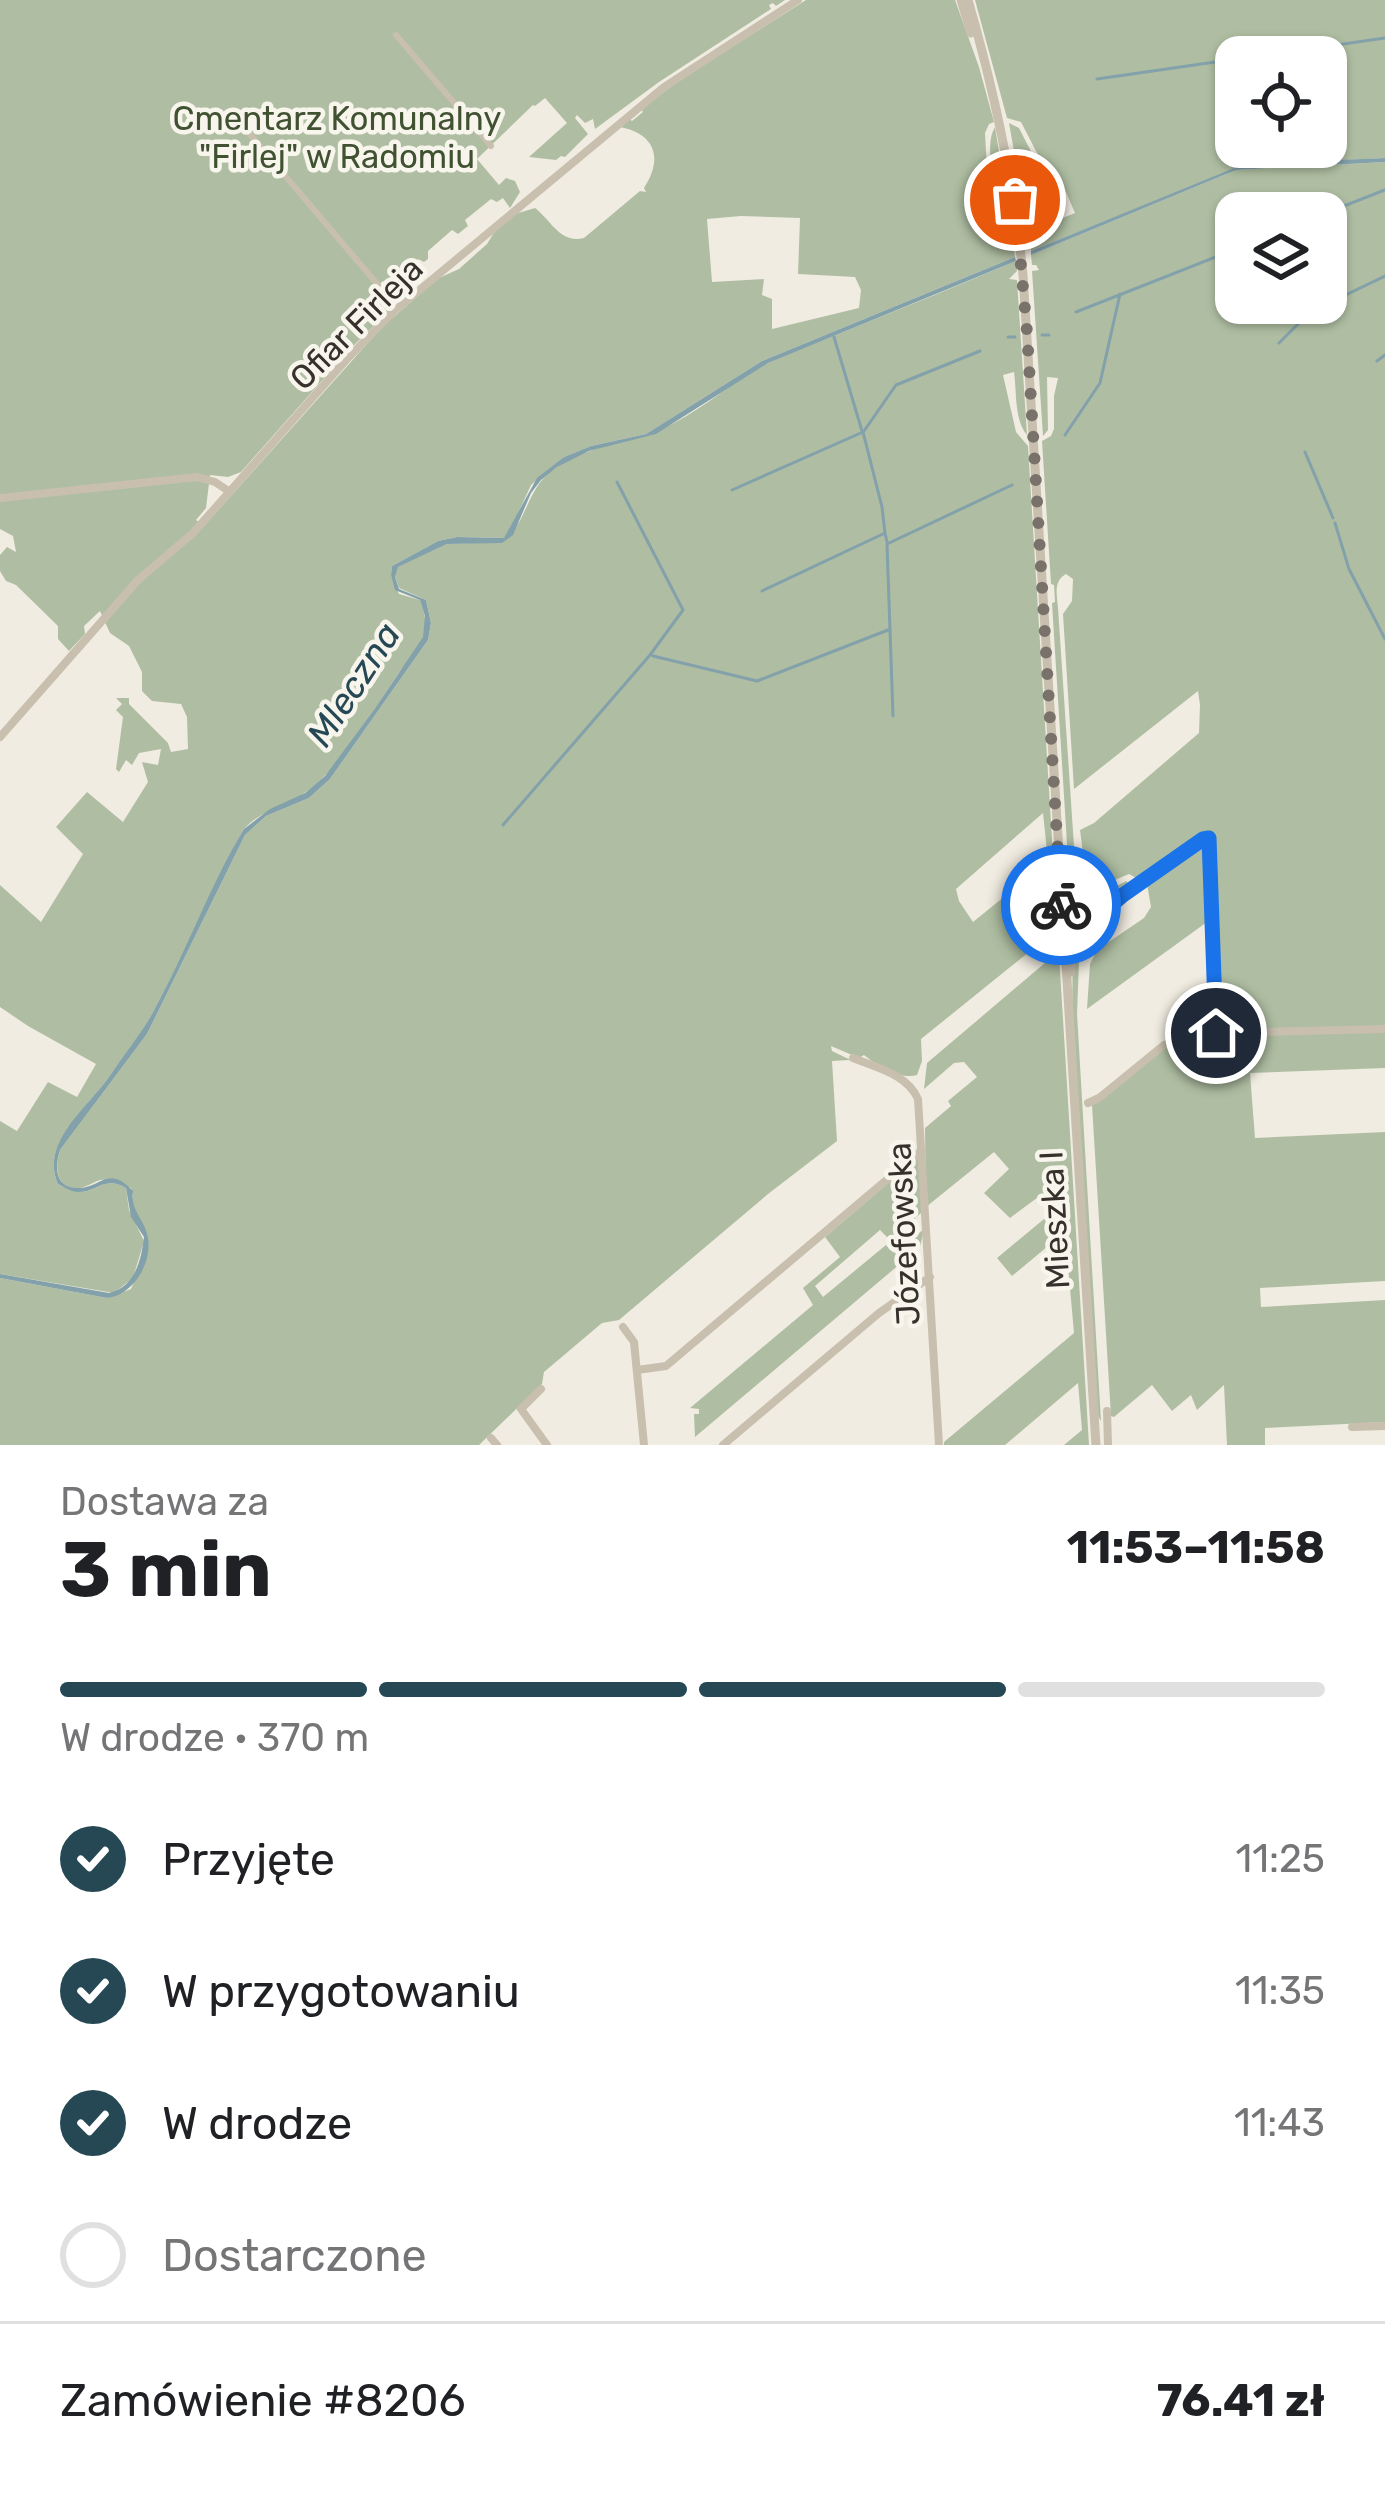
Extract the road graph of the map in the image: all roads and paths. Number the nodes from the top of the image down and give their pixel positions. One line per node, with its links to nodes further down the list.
1 (798, 0): 8 (street, Ofiar Firleja)
2 (964, 0): 12 (street, Mieszka I)
3 (396, 35): 5 (street)
4 (247, 131): 6 (street)
5 (491, 146)
6 (378, 285)
7 (215, 482): 8 (street); 9 (street); 10 (street)
8 (230, 492): 10 (street, Ofiar Firleja)
9 (0, 499)
10 (221, 502): 11 (street, Ofiar Firleja)
11 (0, 737)
12 (1058, 836): 14 (street, Mieszka I); 14 (street, Mieszka I)
13 (1123, 895): 14 (street); 14 (street); 16 (street)
14 (1069, 925): 26 (street, Mieszka I)
15 (1385, 1029): 16 (street)
16 (1216, 1033): 18 (street)
17 (854, 1058): 19 (street, Józefowska)
18 (1088, 1103)
19 (922, 1150): 20 (street, Józefowska); 22 (street)
20 (930, 1276): 31 (street); 32 (street, Józefowska)
21 (623, 1327): 22 (street)
22 (637, 1370): 30 (street)
23 (542, 1389): 29 (street)
24 (1107, 1411): 25 (street)
25 (1107, 1423): 26 (street); 34 (street)
26 (1093, 1424): 33 (street, Mieszka I)
27 (1385, 1426): 28 (street)
28 (1352, 1427)
29 (547, 1445)
30 (644, 1445)
31 (723, 1445)
32 (939, 1445)
33 (1094, 1445)
34 (1108, 1445)

